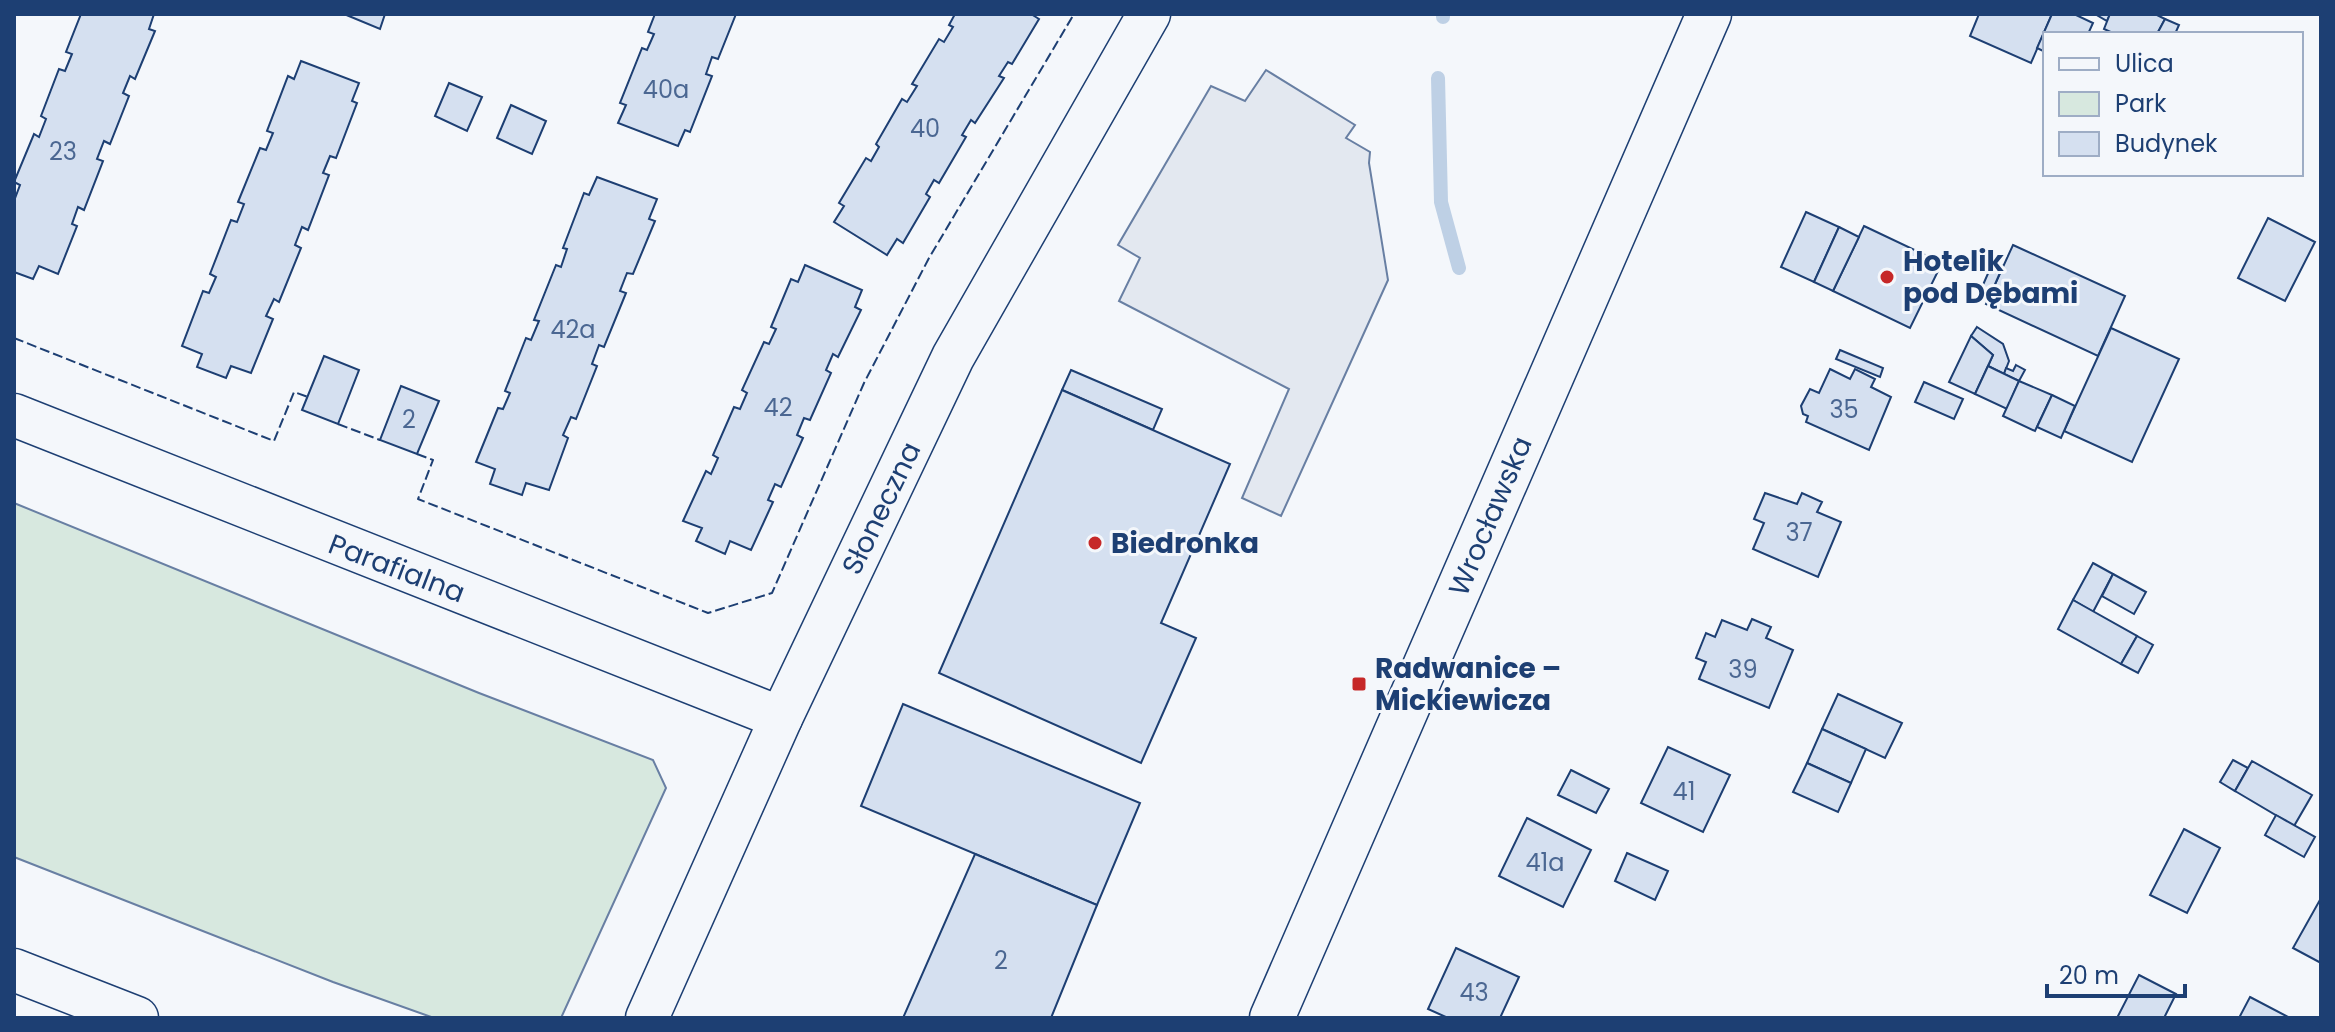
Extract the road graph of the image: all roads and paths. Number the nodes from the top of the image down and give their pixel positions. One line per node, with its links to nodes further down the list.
1 (1149, 14): 4 (street, Słoneczna)
2 (1709, 14): 8 (main road, Wrocławska)
3 (14, 415): 4 (street, Parafialna)
4 (781, 718): 7 (street, Słoneczna)
5 (14, 970): 6 (street)
6 (137, 1018)
7 (647, 1018)
8 (1272, 1018)

